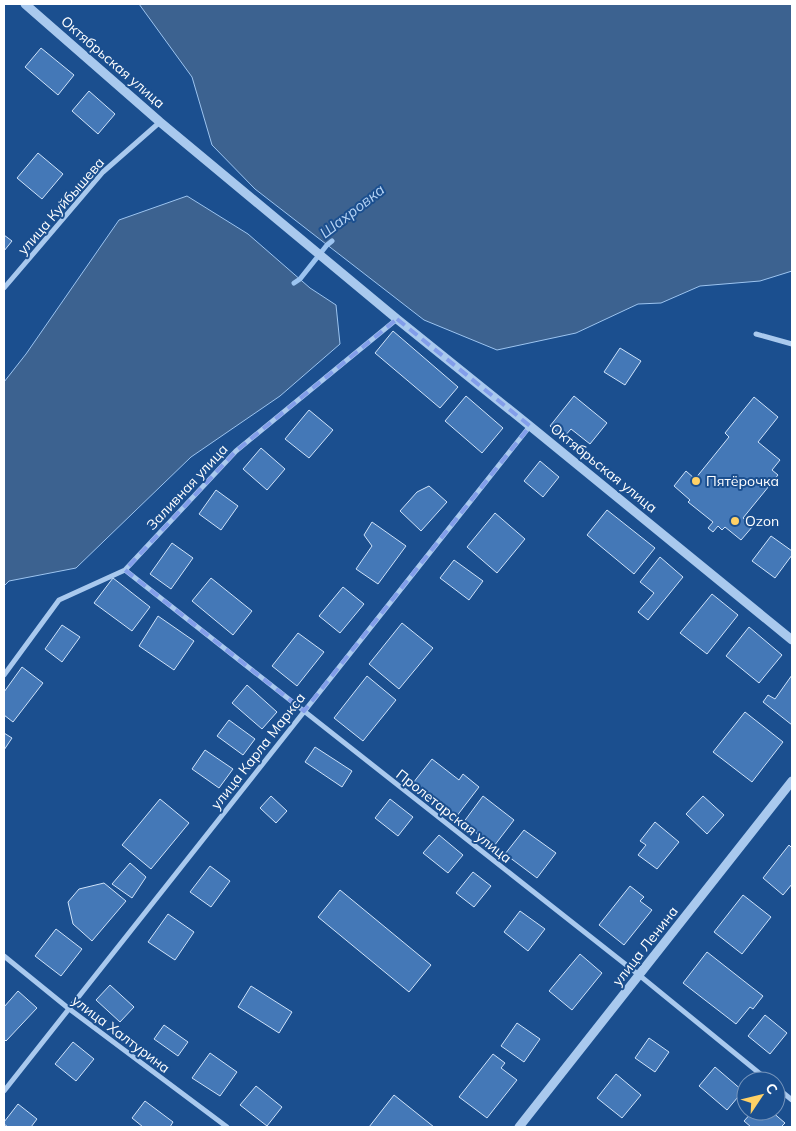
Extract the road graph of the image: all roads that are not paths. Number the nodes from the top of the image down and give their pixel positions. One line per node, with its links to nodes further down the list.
1 (26, 4): 2 (street, Октябрьская улица)
2 (160, 122): 3 (street, улица Куйбышева); 4 (street, Октябрьская улица)
3 (4, 288)
4 (397, 319): 7 (street, Октябрьская улица); 8 (street, Заливная улица)
5 (756, 334): 6 (street)
6 (792, 344)
7 (530, 426): 9 (street, Октябрьская улица); 11 (street, улица Карла Маркса)
8 (125, 570): 10 (street, Заливная улица); 11 (street, Пролетарская улица)
9 (792, 640)
10 (4, 675)
11 (304, 712): 14 (street, Пролетарская улица); 15 (street, улица Карла Маркса)
12 (792, 781): 14 (street, улица Ленина)
13 (4, 956): 15 (street, улица Халтурина)
14 (639, 975): 16 (street, Пролетарская улица); 19 (street, улица Ленина)
15 (68, 1008): 17 (street, улица Карла Маркса); 18 (street, улица Халтурина)
16 (757, 1071)
17 (4, 1090)
18 (227, 1127)
19 (518, 1127)

